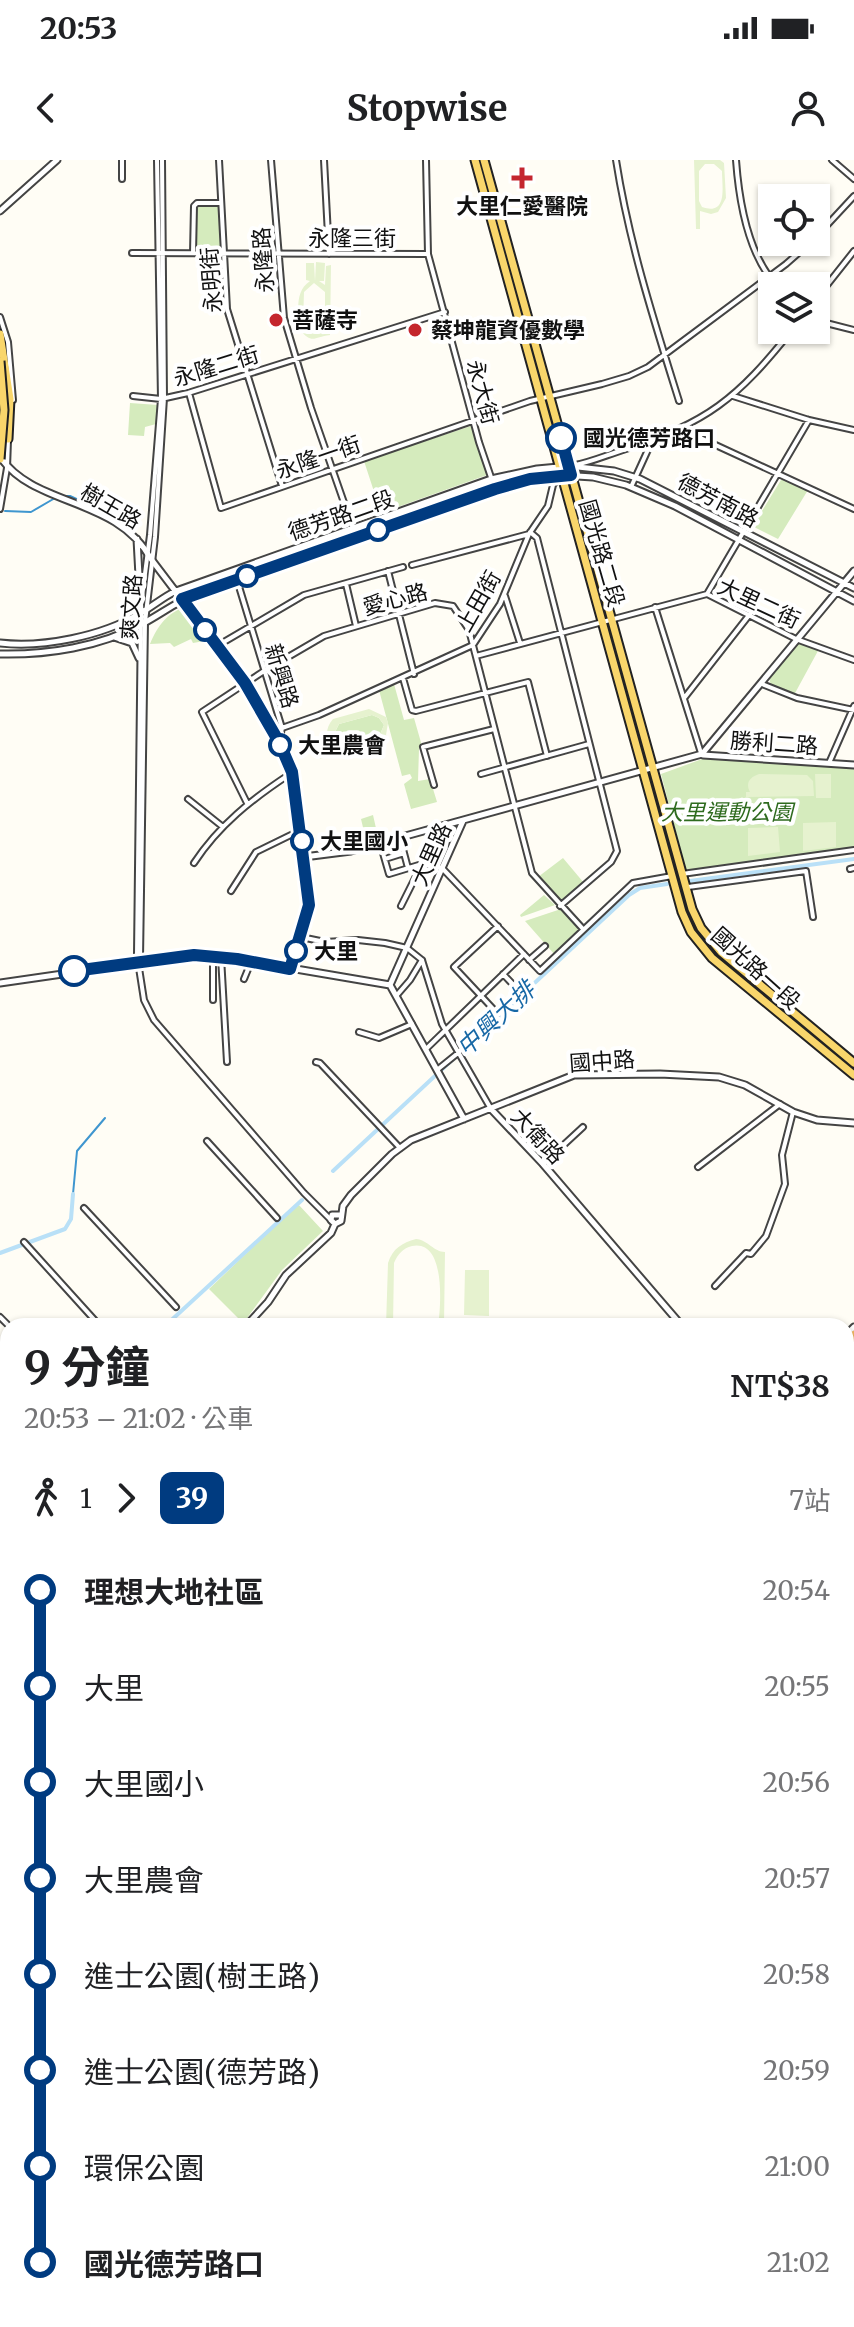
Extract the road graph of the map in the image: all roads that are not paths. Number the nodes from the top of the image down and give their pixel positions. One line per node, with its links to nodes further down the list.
1 (57, 160): 17 (street)
2 (122, 160): 13 (street)
3 (159, 160): 23 (street, 爽文路)
4 (219, 160): 16 (street, 永明街)
5 (271, 160): 24 (street, 永隆路)
6 (324, 160): 25 (street)
7 (426, 160): 26 (street, 永大街)
8 (475, 160): 33 (main road, 國光路二段)
9 (484, 160): 32 (main road, 國光路二段)
10 (616, 160): 40 (street)
11 (736, 160): 28 (street)
12 (832, 160): 14 (street)
13 (122, 179)
14 (854, 179)
15 (854, 196): 18 (street)
16 (221, 203): 21 (street); 22 (street, 永明街)
17 (0, 211)
18 (830, 222)
19 (854, 251): 30 (street)
20 (132, 253): 23 (street, 永隆三街)
21 (193, 253): 22 (street, 永隆三街); 23 (street, 永隆三街)
22 (224, 253): 24 (street, 永隆三街); 43 (street, 永明街)
23 (160, 254): 48 (street, 爽文路)
24 (278, 254): 25 (street, 永隆三街); 41 (street, 永隆路)
25 (329, 254): 26 (street, 永隆三街)
26 (428, 254): 34 (street, 永大街)
27 (793, 256): 29 (street, 永隆一街)
28 (766, 272)
29 (773, 272)
30 (830, 281)
31 (758, 284): 40 (street, 永隆一街)
32 (523, 296): 33 (main road); 47 (main road, 國光路二段)
33 (513, 299): 49 (main road, 國光路二段)
34 (445, 312): 41 (street, 永隆二街); 51 (street, 永大街)
35 (0, 317): 55 (street)
36 (830, 324): 37 (street)
37 (854, 330)
38 (0, 334): 42 (main road)
39 (781, 344): 46 (street)
40 (664, 354): 47 (street, 永隆一街); 50 (street)
41 (296, 358): 43 (street, 永隆二街); 61 (street, 永隆路)
42 (3, 361): 55 (main road); 57 (main road, bridge)
43 (245, 373): 44 (street, 永隆二街); 67 (street, 永明街)
44 (189, 393): 48 (street, 永隆二街); 67 (street, 永隆一街)
45 (133, 396): 48 (street, 永隆二街)
46 (733, 396): 52 (street); 53 (street)
47 (550, 397): 49 (street, 永隆一街); 59 (main road, 國光路二段)
48 (163, 399): 78 (street, 爽文路); 79 (street, 爽文路)
49 (541, 399): 51 (street, 永隆一街); 58 (main road, 國光路二段)
50 (679, 401)
51 (474, 420): 61 (street, 永隆一街); 66 (street, 永大街)
52 (809, 420): 54 (street); 62 (street)
53 (681, 429): 56 (street); 62 (street)
54 (854, 430)
55 (8, 439): 60 (street)
56 (652, 441): 59 (street); 65 (street)
57 (0, 458): 60 (street, 樹王路)
58 (559, 466): 59 (street, 德芳南路); 63 (main road, 國光路二段); 66 (street, 德芳路二段)
59 (569, 466): 64 (main road, 國光路二段); 65 (street, 德芳南路)
60 (7, 468): 70 (street); 75 (street, 樹王路)
61 (331, 469): 67 (street, 永隆一街); 72 (street, 永隆路)
62 (780, 473): 71 (street); 73 (street)
63 (561, 475): 64 (street, 德芳南路); 69 (street, 德芳路二段); 74 (street, 上田街); 98 (main road, 國光路二段)
64 (571, 475): 68 (street, 德芳南路); 98 (main road, 國光路二段)
65 (635, 477): 68 (street); 73 (street, 德芳南路)
66 (491, 479): 69 (street, 永大街); 72 (street, 德芳路二段)
67 (282, 486)
68 (631, 487): 77 (street, 德芳南路)
69 (495, 489): 76 (street, 德芳路二段)
70 (0, 509)
71 (854, 509)
72 (352, 528): 76 (street, 永隆路); 88 (street, 德芳路二段)
73 (744, 532): 77 (street); 85 (street, 德芳南路)
74 (529, 533): 80 (street); 91 (street, 上田街); 102 (street)
75 (138, 538): 78 (street, 樹王路); 96 (street)
76 (356, 538): 84 (street, 德芳路二段)
77 (739, 541): 89 (street, 德芳南路); 90 (street)
78 (147, 551): 79 (street, 樹王路); 96 (street, 爽文路)
79 (151, 559): 88 (street, 樹王路); 96 (street, 爽文路)
80 (412, 565)
81 (403, 567): 82 (street)
82 (388, 571): 86 (street); 95 (street)
83 (854, 571): 85 (street)
84 (237, 580): 92 (street, 德芳路二段); 101 (street, 新興路)
85 (843, 583): 87 (street, 德芳南路); 89 (street)
86 (346, 584): 100 (street); 101 (street)
87 (854, 588)
88 (176, 591): 92 (street, 樹王路); 96 (street, 德芳路二段)
89 (837, 593): 93 (street, 德芳南路); 104 (street)
90 (707, 594): 94 (street, 大里二街); 97 (street, 大里二街)
91 (505, 595): 106 (street); 107 (street, 上田街)
92 (182, 599): 99 (street, 德芳路二段); 108 (street, 樹王路)
93 (854, 601)
94 (655, 607): 98 (street, 大里二街); 119 (street, 勝利二路)
95 (398, 611): 100 (street, 愛心路); 107 (street, 愛心路); 114 (street)
96 (144, 612): 99 (street, 爽文路); 105 (street, 德芳路二段)
97 (750, 614): 104 (street, 大里二街); 119 (street)
98 (607, 621): 102 (street, 大里二街); 130 (main road, 國光路二段)
99 (143, 624): 103 (street, 德芳路二段); 111 (street, 爽文路); 170 (street, 爽文路)
100 (356, 626): 113 (street, 愛心路)
101 (250, 627): 108 (street); 113 (street, 新興路)
102 (561, 632): 106 (street, 大里二街); 124 (street)
103 (105, 638): 109 (street, 德芳路二段); 111 (street)
104 (796, 639): 112 (street, 大里二街); 117 (street)
105 (0, 643)
106 (520, 643): 110 (street, 大里二街)
107 (473, 645): 110 (street, 愛心路); 114 (street, 上田街)
108 (217, 646): 116 (street, 樹王路)
109 (0, 654)
110 (476, 656): 118 (street, 愛心路)
111 (139, 658): 170 (street, 爽文路)
112 (854, 660)
113 (264, 671): 116 (street, 愛心路); 121 (street, 新興路)
114 (414, 674): 115 (street, 上田街)
115 (403, 678): 118 (street); 121 (street, 上田街)
116 (245, 683): 123 (street, 樹王路); 136 (street, 愛心路)
117 (762, 684): 120 (street); 125 (street)
118 (485, 694): 122 (street, 愛心路); 126 (street)
119 (684, 698): 125 (street, 勝利二路)
120 (853, 709): 127 (street)
121 (282, 728): 123 (street, 新興路)
122 (494, 729): 129 (street, 愛心路); 134 (street)
123 (279, 742): 131 (street, 新興路)
124 (589, 744): 126 (street); 133 (street)
125 (702, 754): 127 (street, 勝利二路); 130 (street, 大里路)
126 (547, 756): 129 (street)
127 (829, 763): 128 (street, 勝利二路)
128 (854, 765)
129 (504, 767): 132 (street); 137 (street, 愛心路)
130 (648, 770): 133 (street, 大里路); 152 (main road, 國光路一段); 153 (main road, 國光路一段)
131 (292, 772): 136 (street); 140 (street, 新興路)
132 (481, 774)
133 (599, 783): 137 (street, 大里路); 158 (street)
134 (434, 785)
135 (188, 799): 139 (street)
136 (247, 803): 139 (street)
137 (515, 806): 138 (street, 大里路); 158 (street, 愛心路)
138 (463, 820): 141 (street); 151 (street, 大里路)
139 (223, 827): 147 (street)
140 (301, 830): 145 (street, 新興路); 156 (street)
141 (400, 838): 142 (street); 144 (street)
142 (380, 843): 145 (street); 146 (street)
143 (854, 850): 149 (street)
144 (404, 853): 146 (street); 150 (street)
145 (304, 857): 162 (street, 新興路)
146 (385, 859): 150 (street)
147 (194, 863)
148 (422, 864): 150 (street); 151 (street); 157 (street)
149 (739, 866): 152 (street); 154 (street)
150 (408, 868)
151 (442, 868): 160 (street); 164 (street, 大里路)
152 (682, 874): 155 (main road, 國光路一段)
153 (672, 876): 161 (street); 190 (main road, 國光路一段)
154 (741, 879): 155 (street); 159 (street)
155 (686, 887): 188 (main road, 國光路一段)
156 (231, 891)
157 (401, 906)
158 (560, 906): 161 (street, 愛心路)
159 (813, 917)
160 (498, 926): 165 (street); 179 (street)
161 (583, 929): 169 (street)
162 (301, 937): 164 (street); 172 (street, 新興路)
163 (545, 946): 169 (street)
164 (407, 948): 168 (street); 176 (street, 大里路)
165 (524, 954): 169 (street); 173 (street)
166 (213, 956): 167 (street); 170 (street); 180 (street)
167 (221, 957): 171 (street); 186 (street)
168 (422, 960): 178 (street); 182 (street, 大衛路)
169 (529, 960)
170 (139, 961): 175 (street); 203 (street, 爽文路)
171 (251, 962): 172 (street); 174 (street)
172 (290, 969): 176 (street)
173 (503, 974): 177 (street); 179 (street)
174 (244, 979)
175 (0, 983)
176 (390, 985): 178 (street)
177 (521, 993)
178 (397, 995): 181 (street)
179 (481, 995): 182 (street); 185 (street)
180 (213, 1000)
181 (412, 1024): 183 (street); 184 (street)
182 (445, 1031): 184 (street); 185 (street, 大衛路)
183 (359, 1032)
184 (426, 1049): 189 (street)
185 (458, 1053): 189 (street); 192 (street, 大衛路)
186 (227, 1062)
187 (316, 1062): 198 (street)
188 (854, 1063)
189 (438, 1071): 194 (street)
190 (854, 1075)
191 (780, 1104): 192 (street, 國中路); 193 (street, 國中路); 200 (street)
192 (491, 1109): 194 (street, 國中路); 199 (street, 大衛路)
193 (793, 1112): 195 (street, 國中路); 205 (street)
194 (464, 1119): 198 (street, 國中路)
195 (854, 1123)
196 (583, 1127): 199 (street)
197 (207, 1141): 202 (street)
198 (400, 1148): 203 (street, 國中路)
199 (543, 1164): 209 (street, 大衛路)
200 (698, 1167)
201 (84, 1208): 206 (street)
202 (277, 1218)
203 (333, 1222): 208 (street, 國中路)
204 (24, 1242): 207 (street)
205 (715, 1286)
206 (176, 1307)
207 (93, 1318)
208 (253, 1318)
209 (675, 1318)

